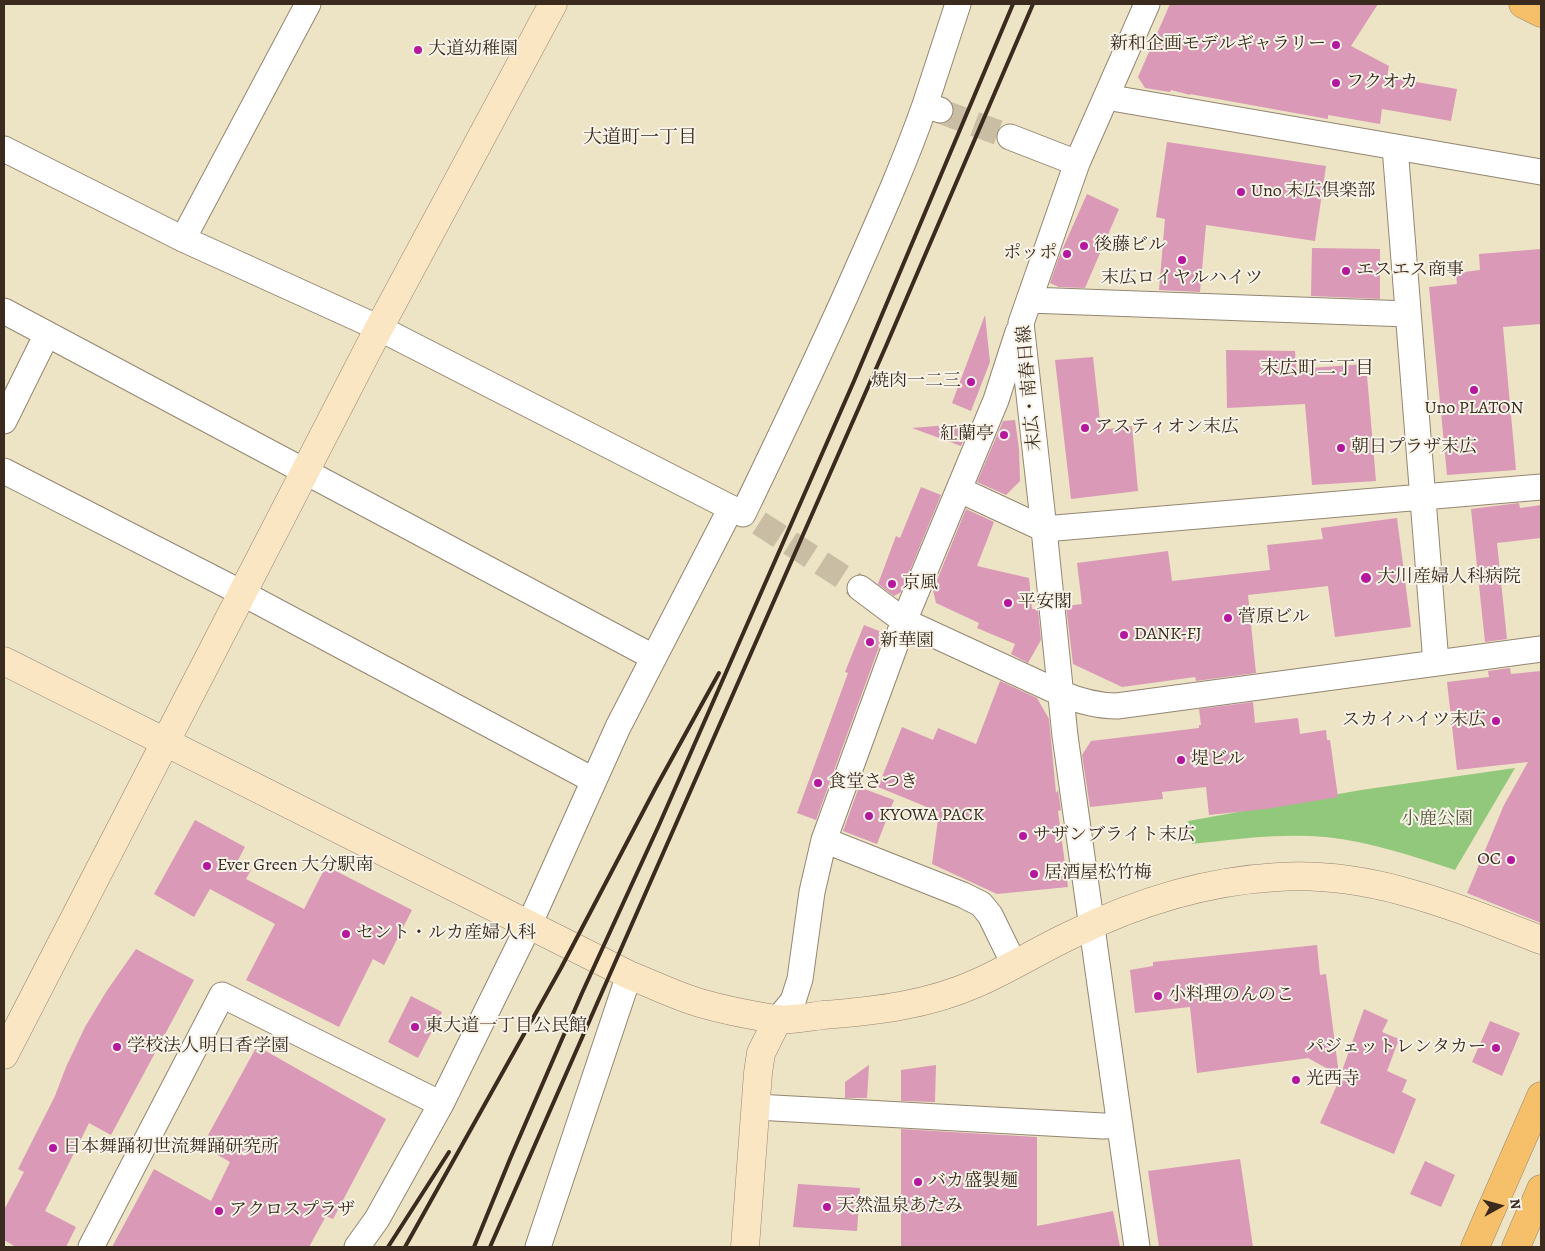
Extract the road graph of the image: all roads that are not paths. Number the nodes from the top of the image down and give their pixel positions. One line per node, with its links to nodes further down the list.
1 (308, 4): 13 (street)
2 (553, 4): 17 (street)
3 (958, 4): 25 (street)
4 (1147, 4): 7 (street, 末広・南春日線)
5 (1523, 4): 6 (highway)
6 (1541, 13)
7 (1106, 97): 9 (street); 11 (street, 末広・南春日線)
8 (1010, 137): 11 (street)
9 (1395, 147): 12 (street); 16 (street)
10 (4, 149): 13 (street)
11 (1077, 163): 15 (street, 末広・南春日線)
12 (1541, 172)
13 (183, 239): 17 (street)
14 (4, 311): 18 (street)
15 (1025, 311): 16 (street); 23 (street); 26 (street, 末広・南春日線)
16 (1408, 314): 24 (street)
17 (379, 328): 21 (street); 25 (street)
18 (47, 334): 19 (street); 21 (street)
19 (4, 421)
20 (4, 471): 28 (street)
21 (304, 472): 28 (street); 31 (street)
22 (1541, 487): 24 (street)
23 (960, 490): 26 (street); 29 (street)
24 (1423, 496): 26 (street); 33 (street)
25 (744, 515): 31 (street)
26 (1044, 529): 34 (street, 末広・南春日線)
27 (860, 588): 29 (street)
28 (242, 593): 35 (street); 36 (street)
29 (904, 621): 34 (street); 37 (street)
30 (1541, 649): 33 (street)
31 (654, 657): 36 (street)
32 (4, 661): 35 (street)
33 (1436, 663): 34 (street)
34 (1060, 693): 39 (street, 末広・南春日線)
35 (166, 742): 38 (street); 44 (street)
36 (593, 780): 38 (street)
37 (824, 840): 41 (street); 43 (street)
38 (529, 925): 42 (street); 46 (street)
39 (1091, 925): 40 (street); 41 (street); 48 (street, 末広・南春日線)
40 (1541, 940)
41 (1014, 964): 43 (street)
42 (629, 975): 43 (street); 52 (street)
43 (778, 1019): 47 (street)
44 (4, 1055)
45 (1541, 1096): 55 (highway)
46 (441, 1104): 50 (street); 51 (street)
47 (756, 1106): 48 (street); 53 (street)
48 (1120, 1125): 54 (street, 末広・南春日線)
49 (1541, 1189): 56 (highway)
50 (90, 1247)
51 (357, 1247)
52 (538, 1247)
53 (745, 1247)
54 (1137, 1247)
55 (1475, 1247)
56 (1516, 1247)

